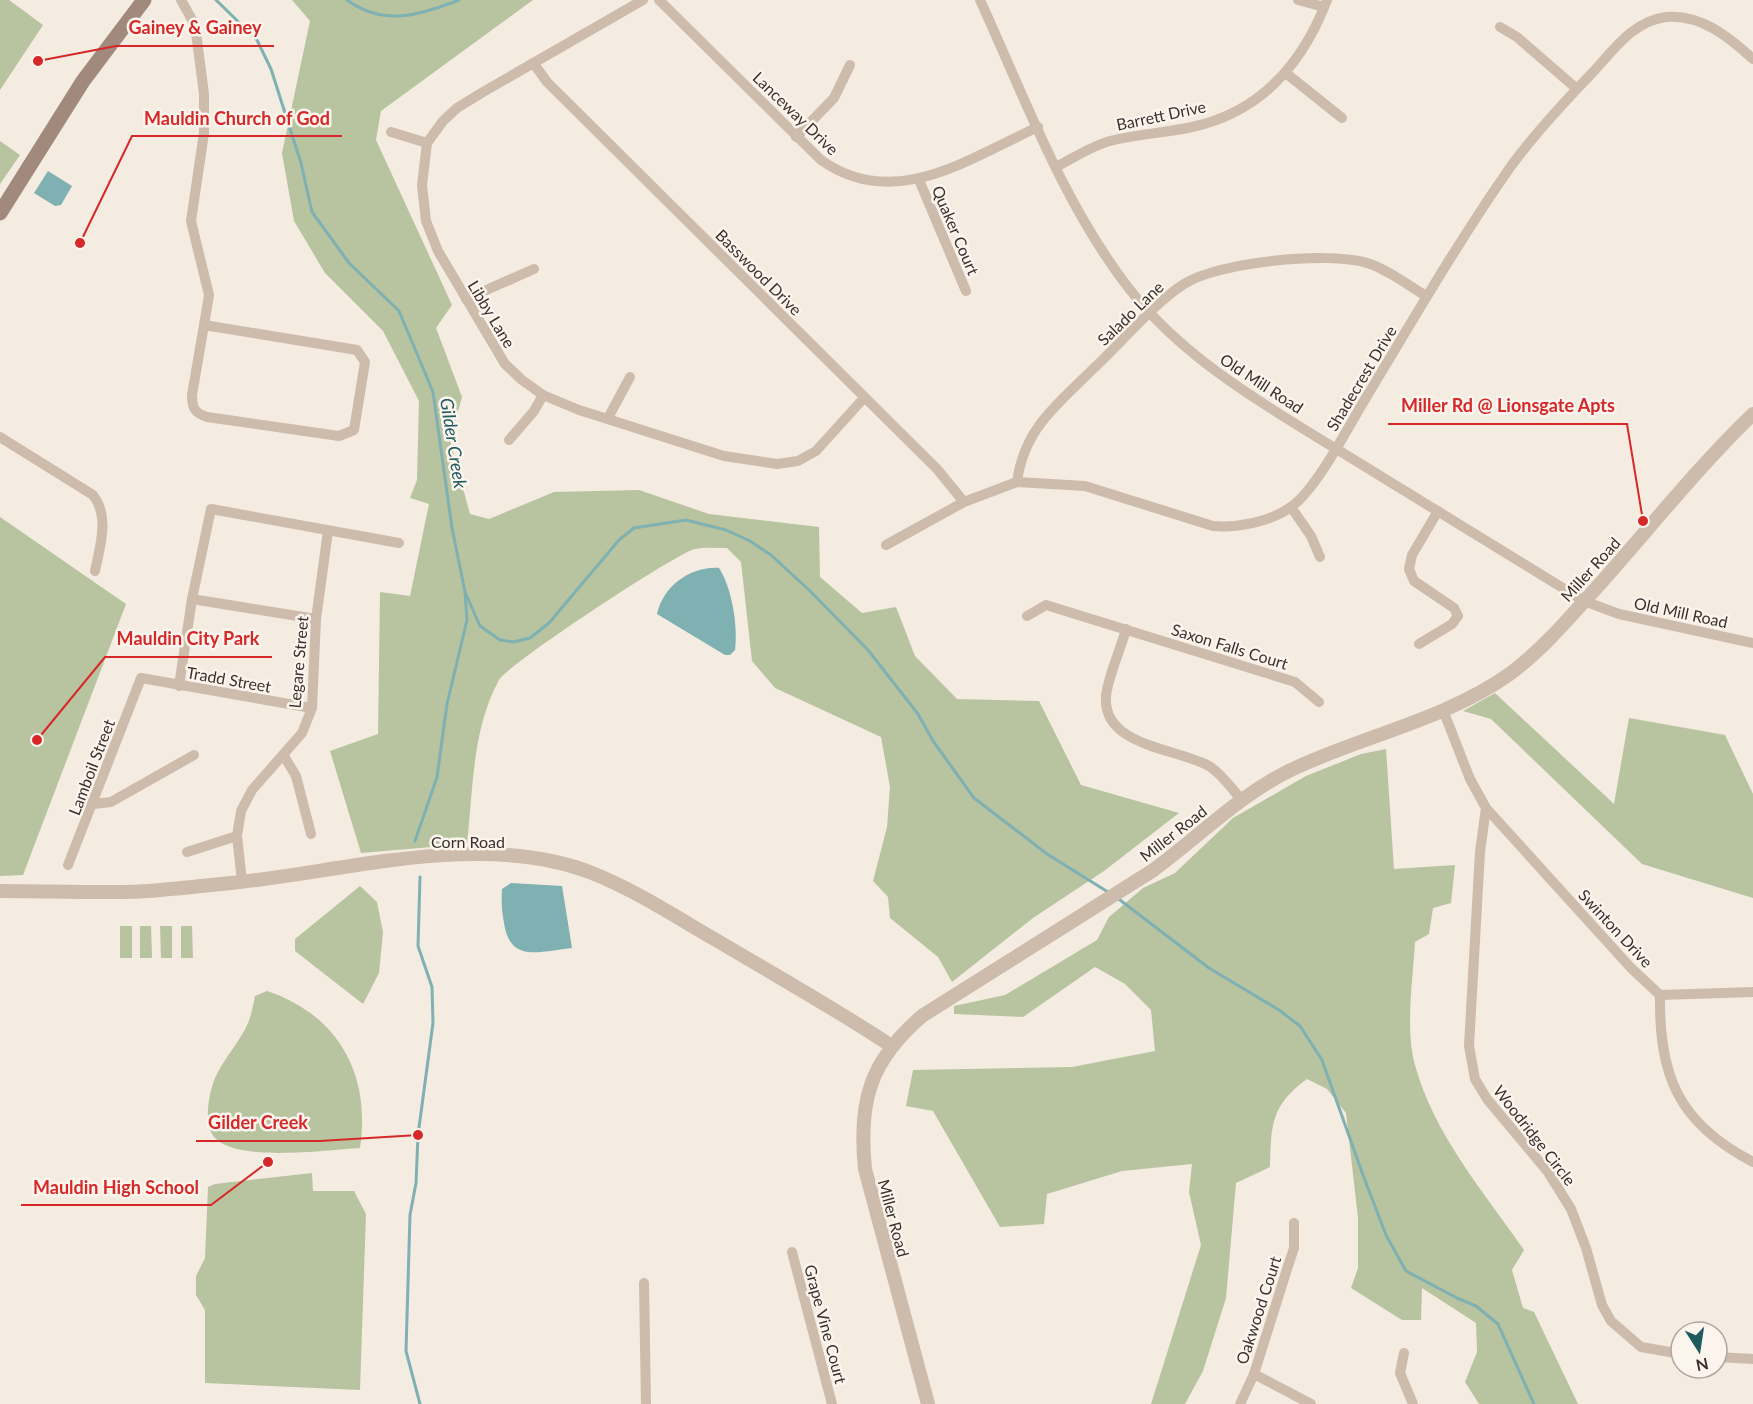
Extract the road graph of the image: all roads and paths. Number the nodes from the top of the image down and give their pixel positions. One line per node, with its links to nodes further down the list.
1 (144, 0): 21 (main road)
2 (181, 0): 27 (street)
3 (643, 0): 10 (street)
4 (659, 0): 17 (street, Lanceway Drive)
5 (980, 0): 15 (street, Old Mill Road)
6 (1298, 0): 7 (street)
7 (1326, 4): 12 (street, Barrett Drive)
8 (1500, 27): 13 (street)
9 (1753, 59): 13 (street, Shadecrest Drive)
10 (534, 63): 18 (street); 30 (street, Basswood Drive)
11 (850, 65): 17 (street)
12 (1287, 74): 14 (street); 19 (street, Barrett Drive)
13 (1576, 89): 24 (street, Shadecrest Drive)
14 (1342, 118)
15 (1038, 127): 19 (street, Old Mill Road); 20 (street, Lanceway Drive)
16 (391, 132): 18 (street)
17 (796, 137): 20 (street, Lanceway Drive)
18 (427, 143): 25 (street, Libby Lane)
19 (1056, 167): 26 (street, Old Mill Road)
20 (919, 180): 23 (street, Quaker Court)
21 (0, 213)
22 (534, 269): 25 (street)
23 (966, 291)
24 (1426, 296): 26 (street, Salado Lane); 35 (street, Shadecrest Drive)
25 (466, 300): 29 (street, Libby Lane)
26 (1151, 314): 35 (street, Old Mill Road); 36 (street, Salado Lane)
27 (204, 325): 27 (street)
28 (630, 377): 32 (street)
29 (543, 394): 32 (street, Libby Lane); 34 (street)
30 (863, 399): 32 (street, Libby Lane); 37 (street, Basswood Drive)
31 (1753, 414): 46 (street, Miller Road)
32 (608, 418)
33 (0, 437): 44 (street)
34 (509, 440)
35 (1336, 448): 38 (street, Shadecrest Drive); 39 (street, Old Mill Road)
36 (1017, 482): 37 (street, Shadecrest Drive); 38 (street, Shadecrest Drive)
37 (964, 502): 42 (street, Shadecrest Drive)
38 (1291, 507): 43 (street)
39 (1438, 511): 46 (street, Old Mill Road); 51 (street)
40 (328, 531): 41 (street); 45 (street); 48 (street, Legare Street)
41 (399, 543)
42 (886, 545)
43 (1320, 557)
44 (95, 571)
45 (192, 599): 48 (street); 53 (street)
46 (1584, 601): 50 (street, Old Mill Road); 56 (street, Miller Road)
47 (1028, 616): 49 (street, Saxon Falls Court)
48 (316, 619): 55 (street, Legare Street)
49 (1126, 630): 54 (street, Saxon Falls Court); 59 (street)
50 (1753, 643)
51 (1419, 644)
52 (141, 678): 53 (street, Tradd Street); 60 (street, Lamboil Street)
53 (179, 686): 55 (street, Tradd Street)
54 (1319, 702)
55 (312, 708): 58 (street, Legare Street)
56 (1443, 710): 59 (street, Miller Road); 61 (street, Swinton Drive)
57 (194, 755): 60 (street)
58 (284, 756): 62 (street); 63 (street, Legare Street)
59 (1241, 799): 70 (street, Miller Road)
60 (93, 804): 65 (street, Lamboil Street)
61 (1486, 808): 69 (street, Swinton Drive); 75 (street, Woodridge Circle)
62 (311, 834)
63 (237, 836): 64 (street); 66 (street, Legare Street)
64 (187, 852)
65 (68, 866)
66 (242, 881): 67 (street, Corn Road); 70 (street, Corn Road)
67 (0, 891)
68 (1753, 992): 69 (street)
69 (1660, 995): 71 (street)
70 (890, 1046): 82 (street, Miller Road)
71 (1753, 1162)
72 (1294, 1223): 79 (street, Oakwood Court)
73 (792, 1252): 81 (street, Grape Vine Court)
74 (644, 1283): 80 (street)
75 (1669, 1352)
76 (1404, 1353): 85 (street)
77 (1729, 1358): 78 (street)
78 (1753, 1359)
79 (1254, 1374): 83 (street, Oakwood Court); 84 (street)
80 (646, 1404)
81 (832, 1404)
82 (927, 1404)
83 (1240, 1404)
84 (1311, 1404)
85 (1413, 1404)

